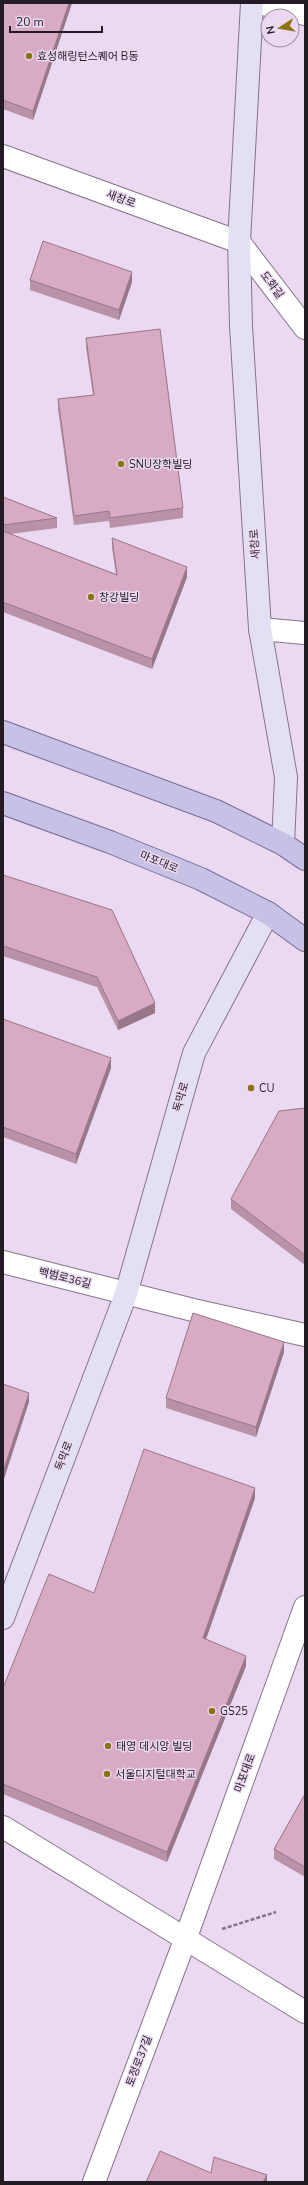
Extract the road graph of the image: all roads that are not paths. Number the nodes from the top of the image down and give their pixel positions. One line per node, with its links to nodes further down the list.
1 (252, 3): 5 (main road, 새창로)
2 (259, 3): 3 (street)
3 (305, 14)
4 (3, 156): 5 (street, 새창로)
5 (239, 242): 6 (street, 도화길); 7 (main road, 새창로)
6 (305, 328)
7 (260, 629): 8 (street); 11 (main road, 새창로)
8 (305, 633)
9 (3, 732): 11 (main road)
10 (3, 803): 13 (main road, 마포대로)
11 (283, 844): 12 (main road)
12 (305, 859)
13 (268, 913): 14 (main road, 마포대로); 16 (main road, 독막로)
14 (305, 940)
15 (3, 1262): 16 (street, 백범로36길)
16 (126, 1294): 17 (street); 19 (main road, 독막로)
17 (305, 1335)
18 (305, 1607): 21 (street, 마포대로)
19 (3, 1618)
20 (3, 1827): 21 (street)
21 (185, 1940): 22 (street); 23 (street, 토정로37길)
22 (305, 2012)
23 (94, 2182)

